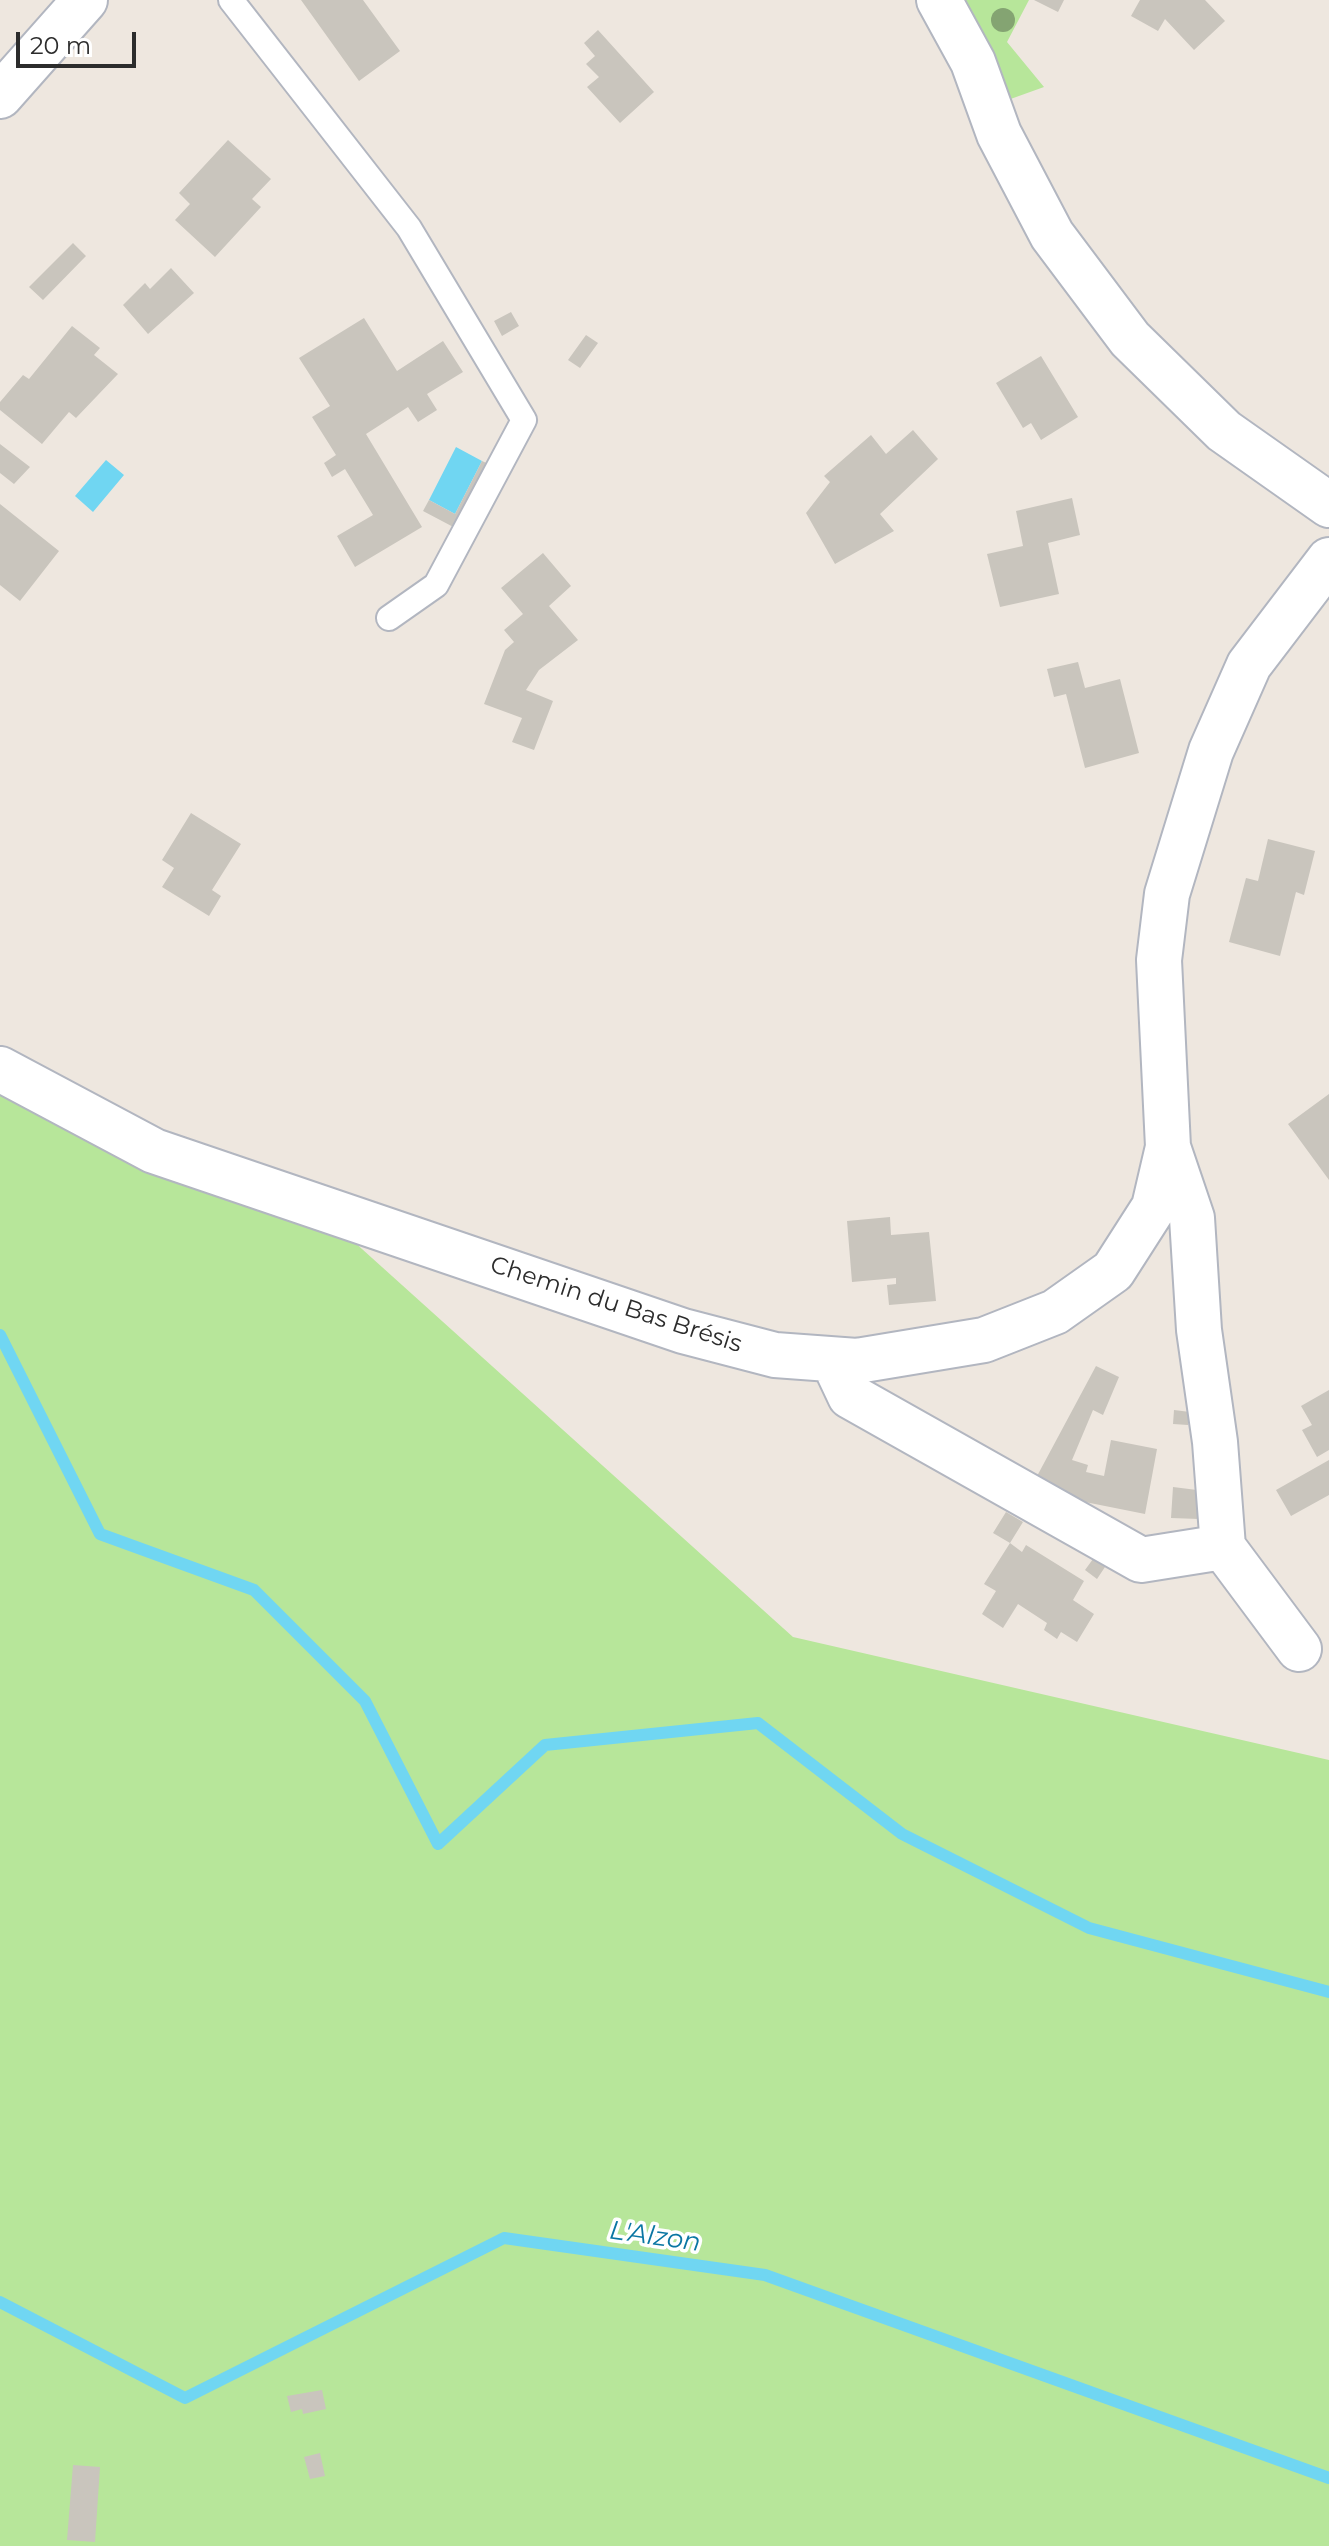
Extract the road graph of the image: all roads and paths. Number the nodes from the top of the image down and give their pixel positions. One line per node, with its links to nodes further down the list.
1 (85, 0): 4 (street)
2 (231, 0): 7 (lane)
3 (939, 0): 5 (street)
4 (0, 96)
5 (1329, 505)
6 (1329, 560): 9 (street, Chemin du Bas Brésis)
7 (389, 618)
8 (0, 1069): 10 (street, Chemin du Bas Brésis)
9 (1168, 1147): 10 (street, Chemin du Bas Brésis); 11 (street, Chemin du Bas Brésis)
10 (833, 1360): 11 (street)
11 (1223, 1547): 12 (street)
12 (1299, 1649)

